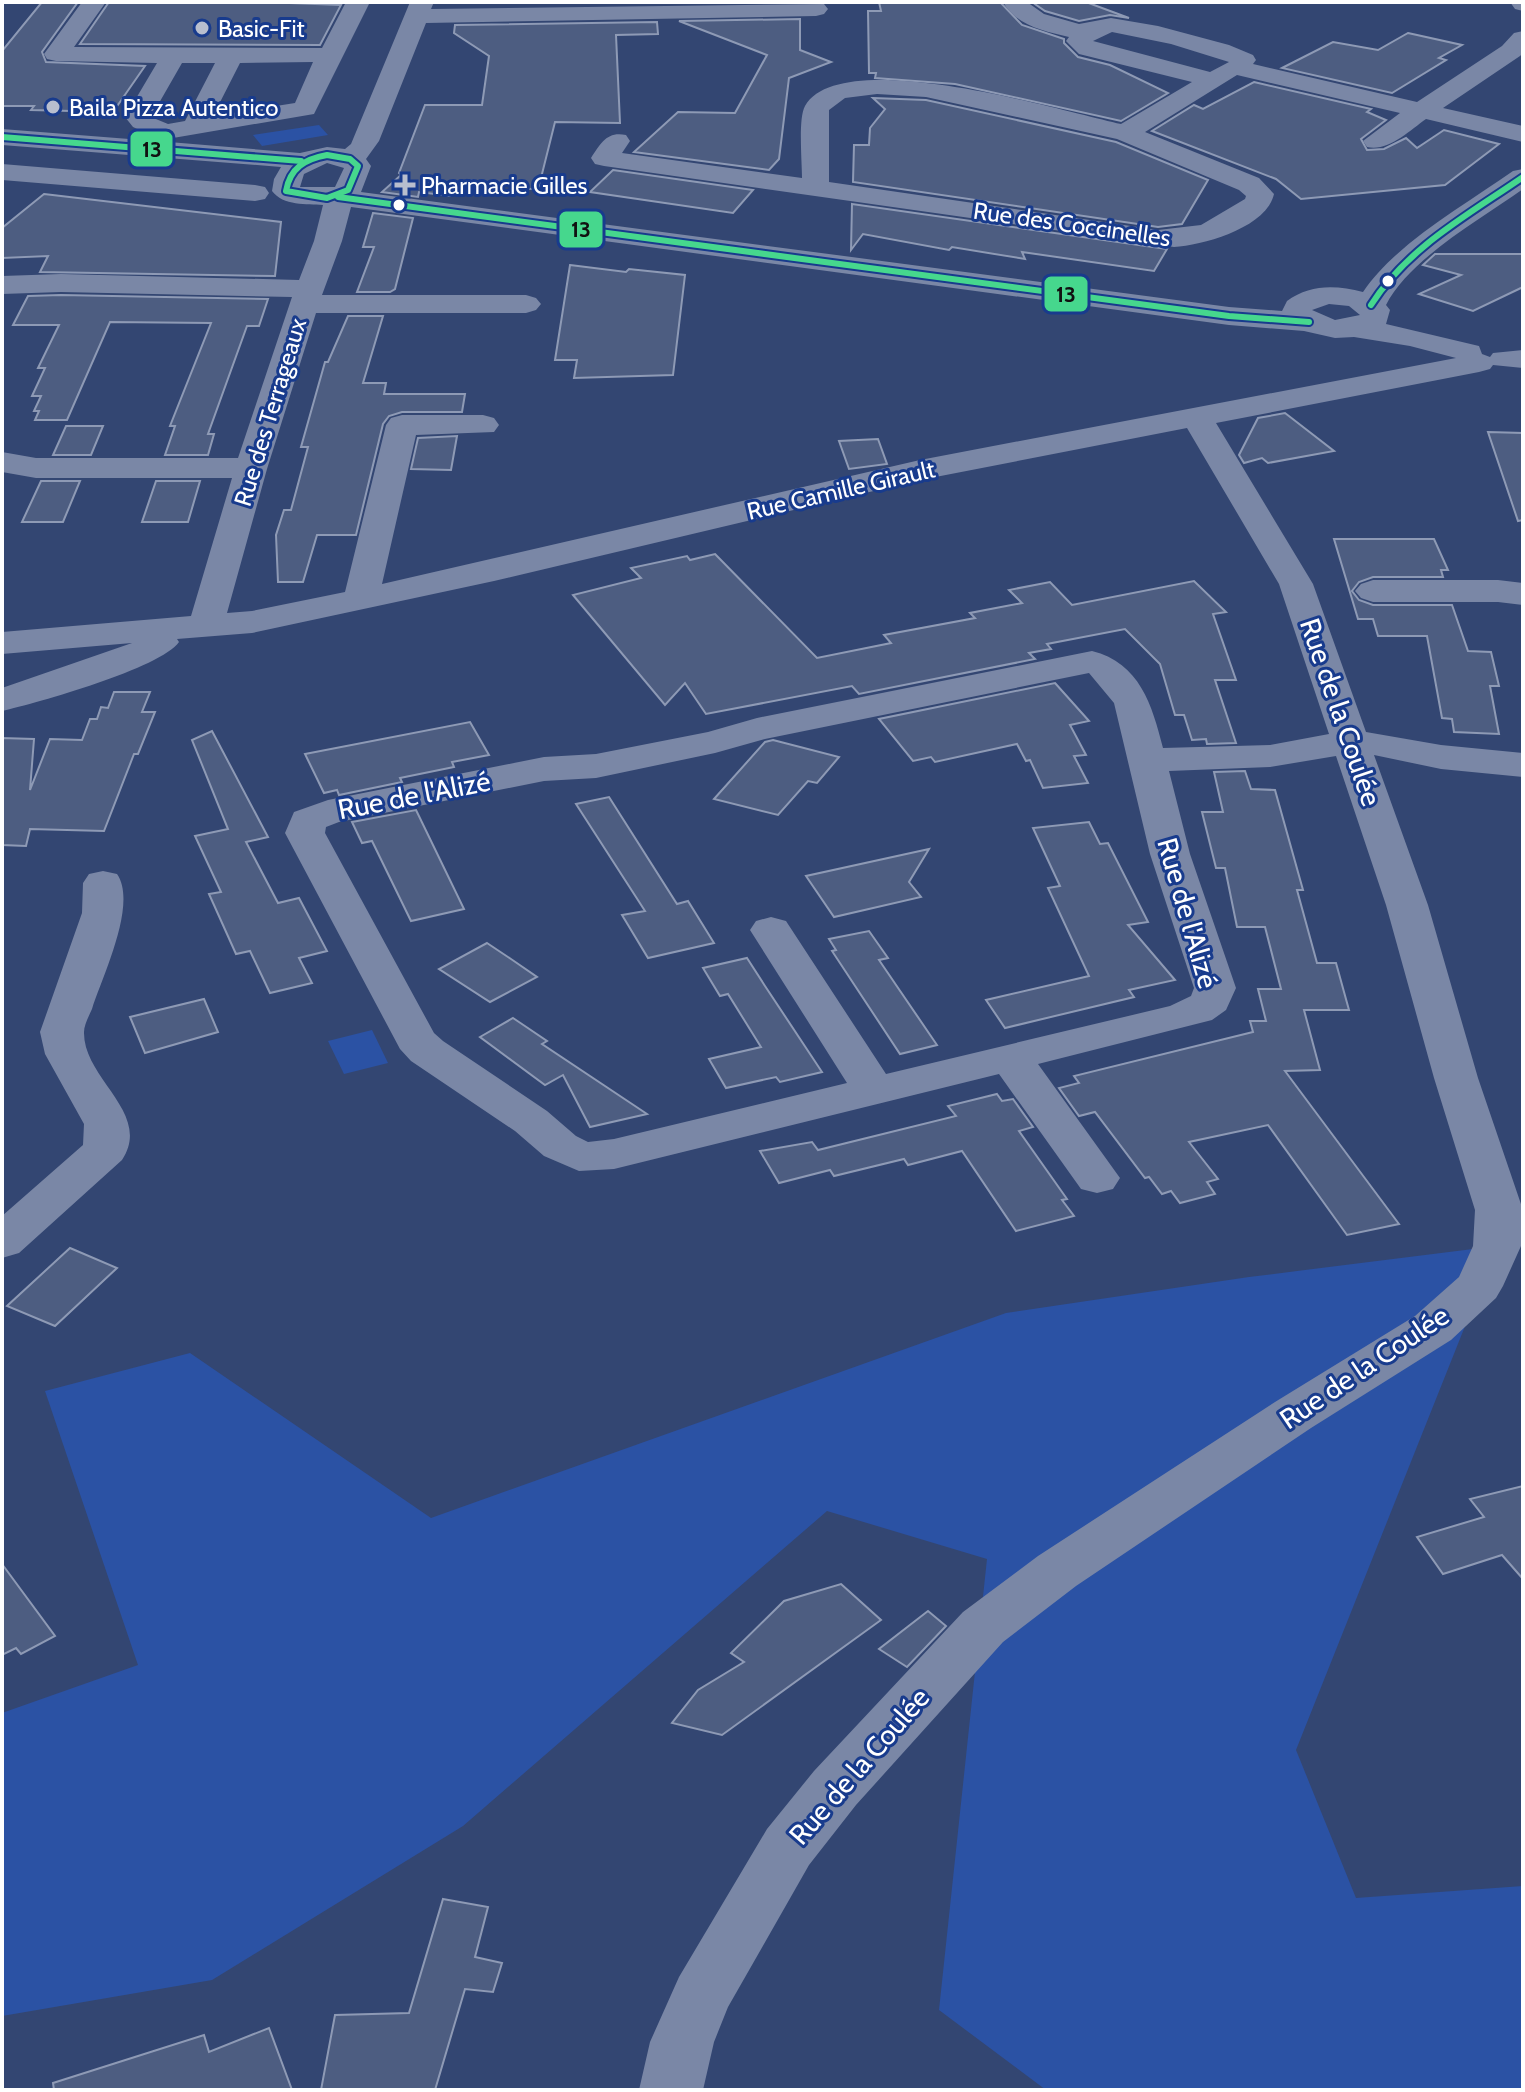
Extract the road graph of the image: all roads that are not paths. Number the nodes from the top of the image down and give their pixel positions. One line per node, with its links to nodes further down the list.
1 (94, 2): 12 (street)
2 (358, 2): 11 (street)
3 (1015, 2): 7 (street)
4 (1141, 7): 7 (street)
5 (420, 9): 6 (street); 24 (street)
6 (816, 9)
7 (1099, 29): 13 (street); 14 (street)
8 (1523, 38): 15 (street)
9 (232, 54): 10 (street); 12 (street); 17 (street)
10 (288, 54): 11 (street); 16 (street)
11 (329, 55): 16 (street)
12 (174, 56): 20 (street)
13 (1237, 68): 14 (street); 15 (street)
14 (1213, 80): 18 (street)
15 (1420, 110): 19 (street); 22 (street)
16 (259, 117): 17 (street)
17 (194, 128): 20 (street)
18 (1125, 133): 28 (street, Rue des Coccinelles); 28 (street, Rue des Coccinelles)
19 (1523, 134)
20 (157, 140): 23 (street); 25 (street)
21 (617, 141): 28 (street, Rue des Coccinelles)
22 (1376, 141)
23 (8, 143)
24 (349, 158): 25 (street); 30 (street, Rue des Terrageaux)
25 (301, 161): 30 (street)
26 (2, 172): 29 (street)
27 (1523, 177): 31 (street)
28 (815, 188)
29 (255, 193)
30 (338, 197): 33 (street, Rue des Terrageaux); 35 (street)
31 (1400, 267): 35 (street); 36 (street)
32 (2, 285): 33 (street)
33 (306, 297): 34 (street); 41 (street, Rue des Terrageaux)
34 (526, 304)
35 (1315, 305): 36 (street)
36 (1367, 316): 37 (street)
37 (1491, 356): 38 (street, Rue Camille Girault)
38 (1196, 416): 44 (street, Rue Camille Girault); 48 (street, Rue de la Coulée)
39 (483, 425): 44 (street)
40 (2, 462): 41 (street)
41 (251, 468): 45 (street, Rue des Terrageaux)
42 (1373, 591): 43 (street)
43 (1523, 594)
44 (361, 599): 45 (street, Rue Camille Girault)
45 (188, 629): 46 (street, Rue Camille Girault); 47 (street)
46 (2, 643)
47 (2, 700)
48 (1352, 743): 49 (street); 50 (street); 57 (street, Rue de la Coulée)
49 (1149, 760): 53 (street, Rue de l'Alizé); 54 (street, Rue de l'Alizé)
50 (1523, 765)
51 (103, 883): 56 (street)
52 (771, 930): 54 (street)
53 (1010, 1057): 54 (street, Rue de l'Alizé); 55 (street)
54 (874, 1090)
55 (1097, 1178)
56 (2, 1242)
57 (671, 2090)

